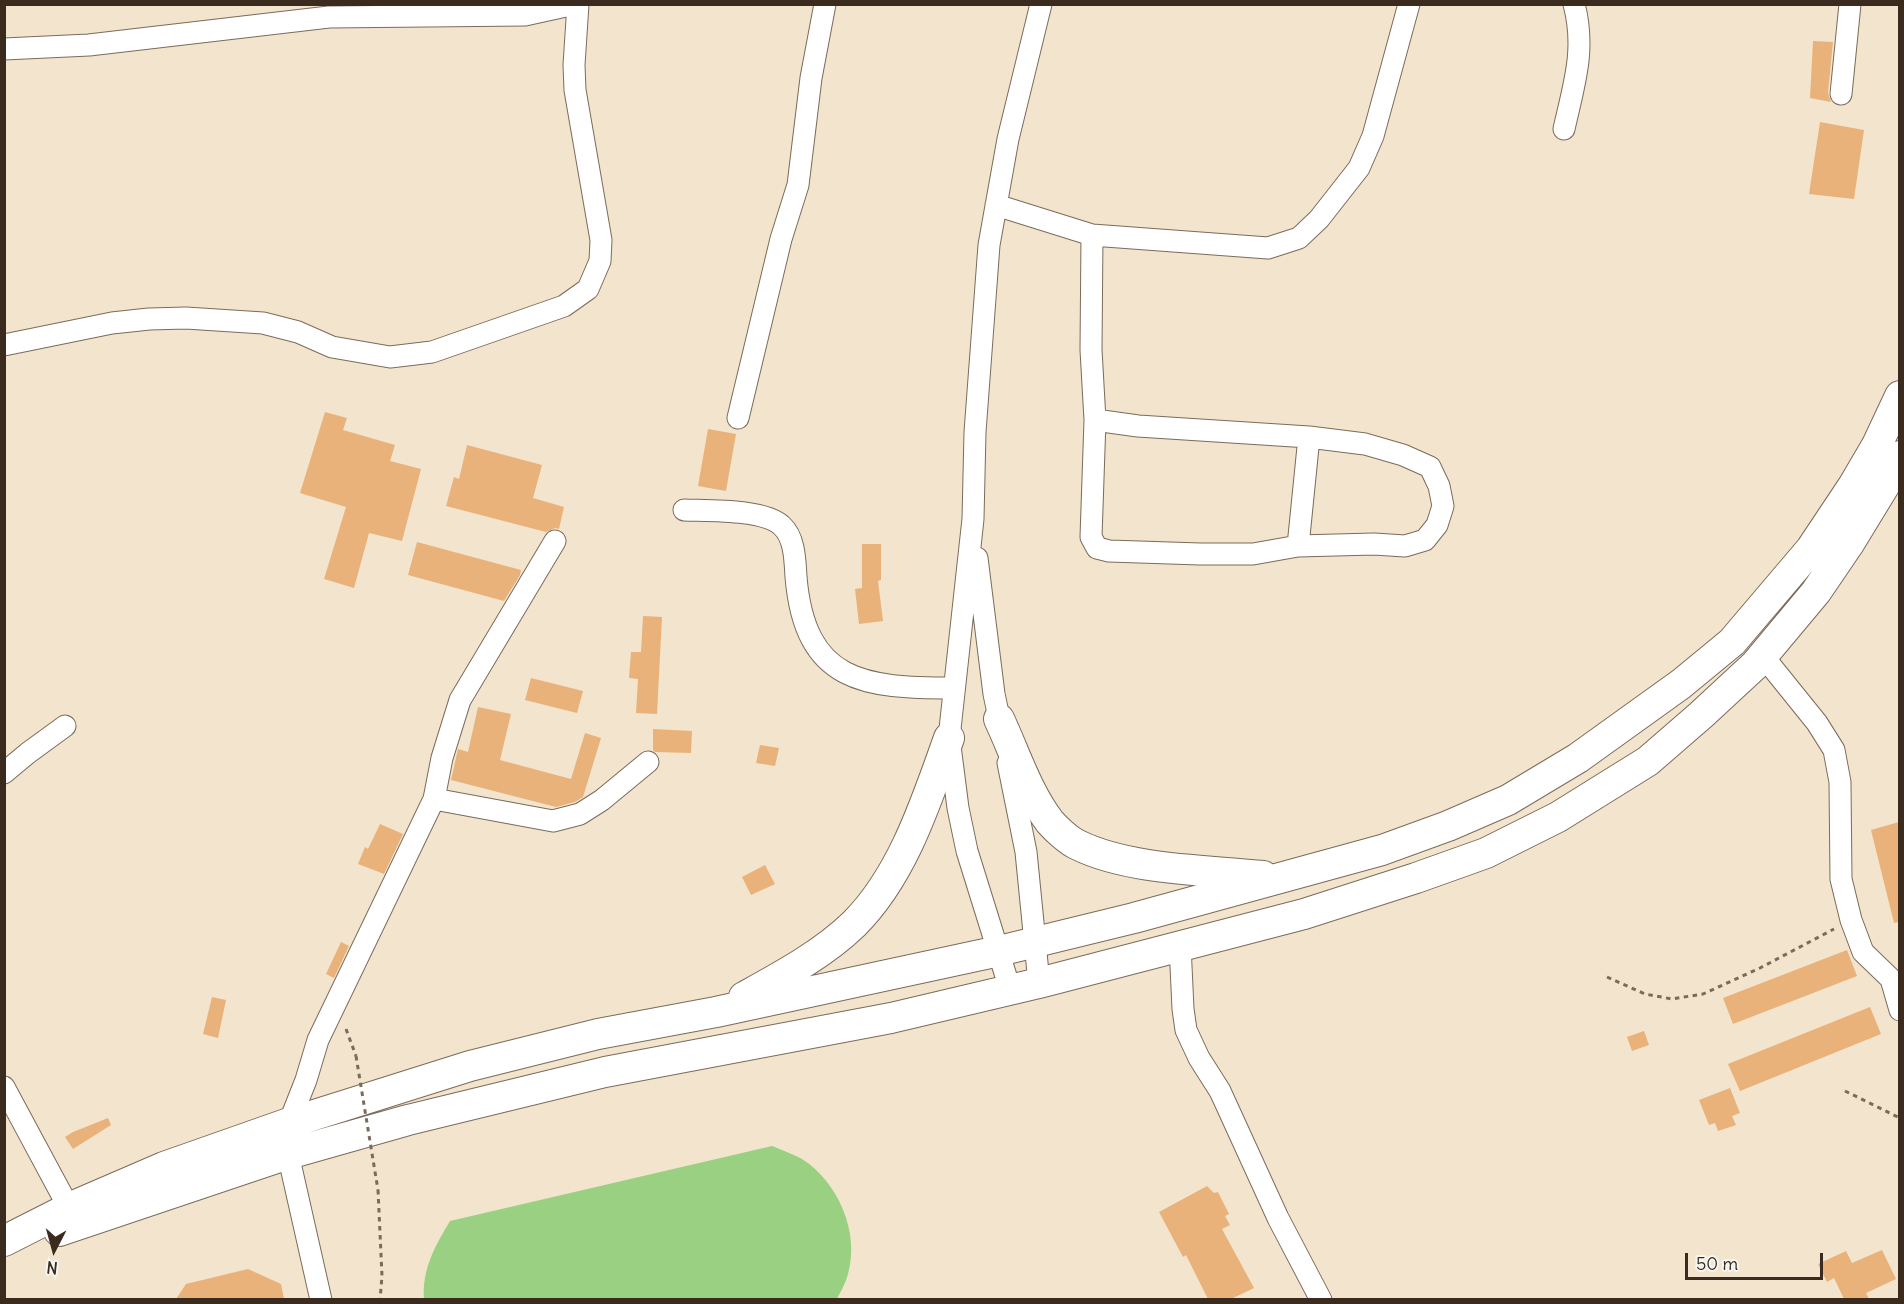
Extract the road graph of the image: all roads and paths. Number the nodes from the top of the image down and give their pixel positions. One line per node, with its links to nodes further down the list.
1 (576, 4): 7 (street); 12 (street)
2 (825, 4): 14 (street)
3 (1041, 4): 10 (street)
4 (1409, 4): 11 (street)
5 (1574, 4): 9 (street)
6 (1850, 4): 8 (street)
7 (4, 49)
8 (1841, 94)
9 (1564, 129)
10 (996, 205): 11 (street); 19 (street)
11 (1092, 235): 15 (street)
12 (4, 345)
13 (1899, 396): 30 (highway)
14 (738, 418)
15 (1095, 420): 16 (street); 21 (street)
16 (1309, 437): 21 (street); 21 (street)
17 (1899, 456): 22 (highway)
18 (684, 510): 23 (street)
19 (973, 519): 23 (street); 24 (street)
20 (555, 541): 29 (street)
21 (1298, 546)
22 (1763, 656): 31 (street); 33 (highway)
23 (954, 688): 26 (street)
24 (999, 719): 30 (highway); 32 (street)
25 (65, 726): 28 (street)
26 (948, 738): 34 (street); 40 (highway)
27 (648, 762): 29 (street)
28 (4, 773)
29 (434, 799): 45 (street)
30 (1281, 878): 32 (highway)
31 (1851, 920): 35 (path); 36 (street)
32 (1036, 943): 34 (highway); 37 (street)
33 (1180, 945): 37 (highway); 52 (street)
34 (999, 951): 38 (street); 40 (highway)
35 (1607, 977)
36 (1895, 981): 39 (street)
37 (1039, 983): 38 (highway)
38 (1010, 989): 46 (highway)
39 (1899, 1010)
40 (716, 1012): 45 (highway)
41 (356, 1056): 51 (path, bridge)
42 (4, 1087): 47 (street)
43 (1845, 1091): 44 (path)
44 (1899, 1118)
45 (289, 1123): 46 (street); 47 (highway)
46 (288, 1154): 49 (highway); 50 (street)
47 (69, 1208): 48 (highway)
48 (4, 1241)
49 (4, 1256)
50 (321, 1299)
51 (380, 1299)
52 (1321, 1299)

